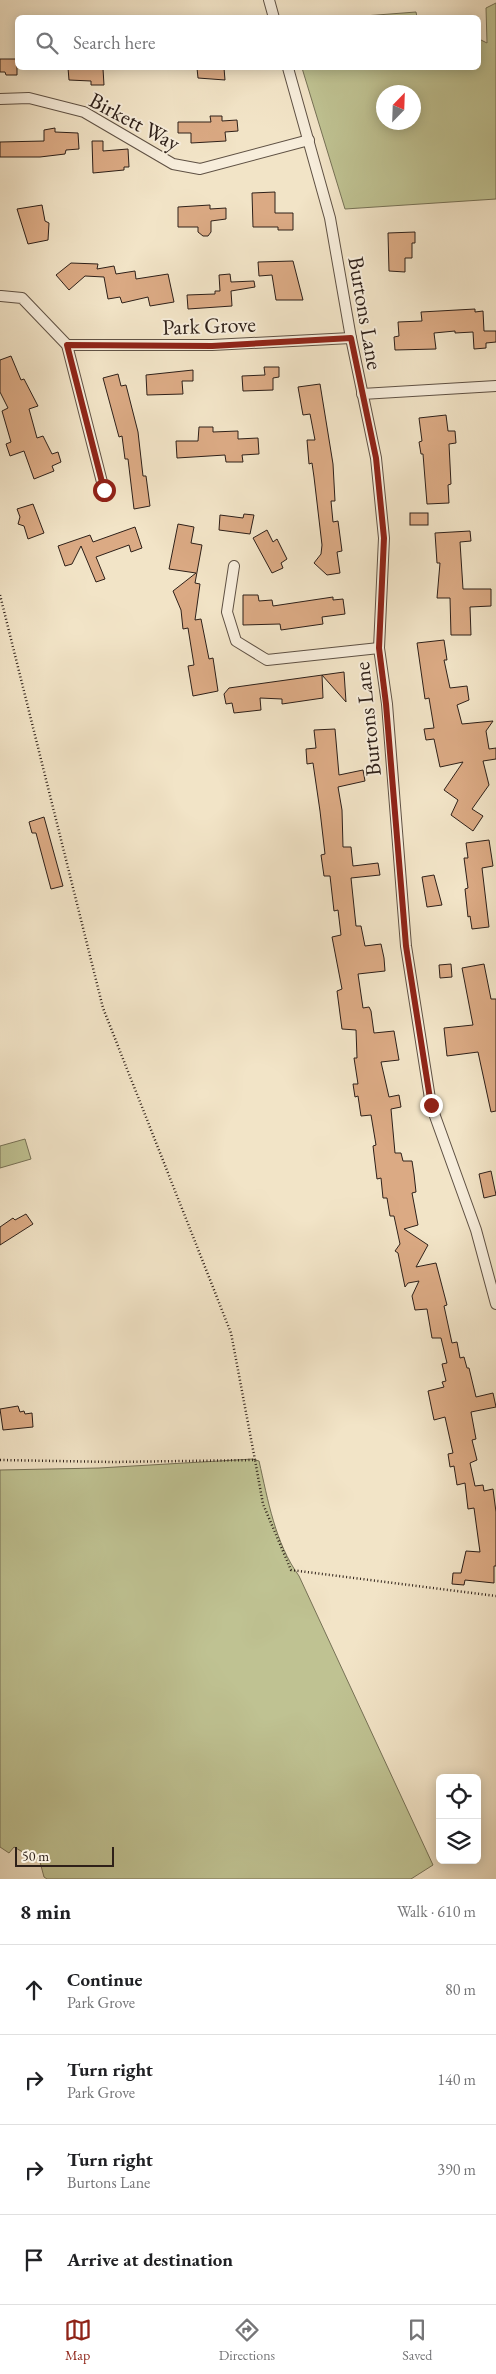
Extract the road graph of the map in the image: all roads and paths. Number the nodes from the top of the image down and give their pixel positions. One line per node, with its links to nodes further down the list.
1 (269, 0): 2 (street)
2 (273, 15)
3 (289, 70): 5 (street, Burtons Lane)
4 (0, 99): 5 (street, Birkett Way)
5 (309, 140): 7 (street, Burtons Lane)
6 (1, 296): 8 (street)
7 (351, 338): 8 (street, Park Grove); 10 (street, Burtons Lane)
8 (67, 345): 11 (street)
9 (496, 386): 10 (street)
10 (362, 394): 14 (street, Burtons Lane)
11 (104, 490)
12 (234, 566): 14 (street)
13 (0, 595): 17 (path)
14 (379, 648): 15 (street, Burtons Lane)
15 (496, 1304)
16 (0, 1460): 17 (path)
17 (255, 1460): 18 (path)
18 (496, 1596)

